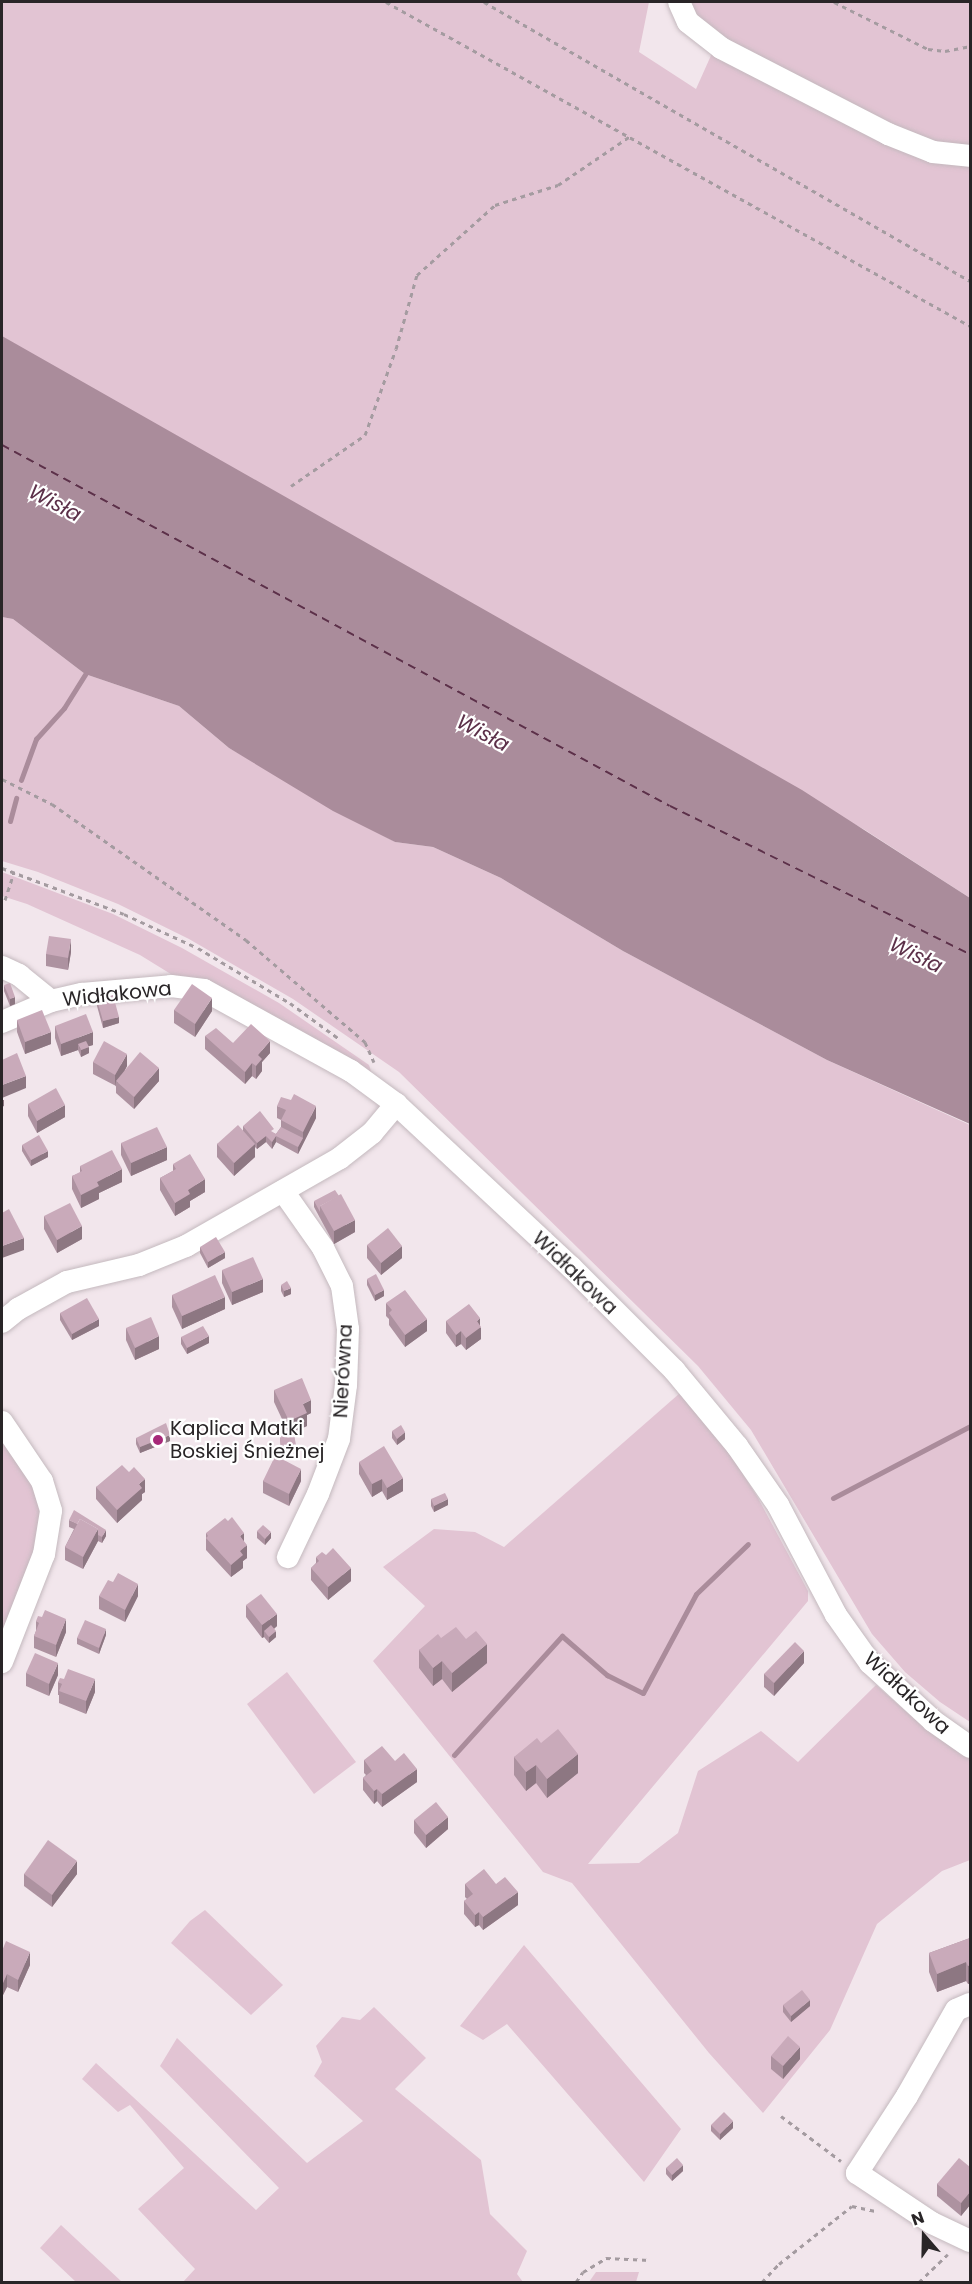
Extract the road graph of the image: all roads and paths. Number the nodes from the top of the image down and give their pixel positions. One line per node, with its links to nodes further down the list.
1 (386, 2): 6 (path)
2 (484, 2): 8 (path)
3 (679, 2): 7 (street)
4 (834, 2): 5 (path)
5 (970, 45)
6 (629, 137): 9 (path); 10 (path)
7 (970, 156)
8 (970, 281)
9 (970, 326)
10 (291, 486)
11 (2, 779): 19 (path)
12 (2, 868): 13 (path)
13 (14, 872): 14 (path); 18 (path)
14 (5, 900)
15 (2, 967): 16 (street, Widłakowa)
16 (51, 1001): 17 (street, Widłakowa); 20 (street, Widłakowa)
17 (2, 1022)
18 (347, 1045)
19 (366, 1059)
20 (396, 1104): 21 (street); 26 (street, Widłakowa)
21 (283, 1191): 22 (street); 24 (street, Nierówna)
22 (2, 1322)
23 (2, 1422): 25 (street)
24 (288, 1557)
25 (2, 1662)
26 (970, 1747)
27 (970, 2004): 29 (street)
28 (781, 2116): 29 (path)
29 (857, 2173): 31 (street)
30 (886, 2213): 34 (path)
31 (964, 2239): 35 (path)
32 (650, 2260): 33 (path)
33 (576, 2283)
34 (762, 2283)
35 (919, 2283)

